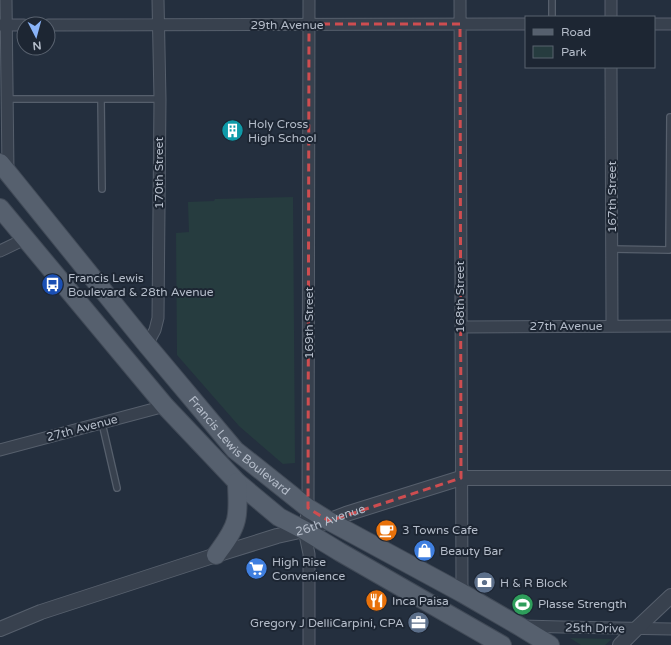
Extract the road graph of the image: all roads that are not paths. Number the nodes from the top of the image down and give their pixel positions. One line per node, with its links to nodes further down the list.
1 (6, 0): 14 (street)
2 (158, 0): 17 (street, 170th Street)
3 (309, 0): 9 (street, 169th Street)
4 (460, 0): 10 (street, 168th Street)
5 (552, 0): 7 (lane)
6 (611, 0): 8 (street)
7 (552, 16)
8 (611, 16)
9 (309, 24): 10 (street, 29th Avenue); 17 (street, 29th Avenue); 40 (street, 169th Street)
10 (460, 24): 11 (street, 29th Avenue); 29 (street, 168th Street)
11 (525, 24)
12 (655, 24): 13 (street)
13 (671, 24)
14 (3, 25): 15 (street); 19 (street)
15 (16, 25)
16 (56, 25): 17 (street, 29th Avenue)
17 (158, 25): 21 (street, 170th Street)
18 (612, 68): 27 (street, 167th Street)
19 (7, 99): 20 (lane); 23 (street)
20 (101, 99): 21 (lane); 24 (lane)
21 (160, 99): 32 (street, 170th Street)
22 (670, 117): 27 (lane)
23 (4, 168): 32 (main road, Francis Lewis Boulevard)
24 (102, 189)
25 (0, 208): 26 (main road)
26 (25, 239): 28 (street); 33 (main road)
27 (612, 249): 30 (street, 167th Street)
28 (0, 251)
29 (460, 326): 30 (street, 27th Avenue); 36 (street, 168th Street)
30 (612, 326): 31 (street, 27th Avenue)
31 (671, 326)
32 (147, 344): 40 (main road, Francis Lewis Boulevard)
33 (165, 406): 34 (street, 27th Avenue); 38 (main road)
34 (102, 423): 35 (street, 27th Avenue); 39 (lane)
35 (0, 450)
36 (461, 478): 37 (street, 26th Avenue); 41 (street, 26th Avenue); 44 (street, 168th Street)
37 (671, 478)
38 (237, 482): 42 (main road); 43 (main road)
39 (117, 488)
40 (308, 508): 41 (main road, Francis Lewis Boulevard); 42 (street, 169th Street)
41 (328, 521): 42 (street, 26th Avenue); 44 (main road, Francis Lewis Boulevard)
42 (304, 530): 43 (street, 26th Avenue); 50 (street, 169th Street); 51 (main road)
43 (216, 555): 47 (street, 26th Avenue)
44 (462, 594): 46 (main road, Francis Lewis Boulevard)
45 (671, 596): 48 (street)
46 (519, 626): 48 (street, 25th Drive); 52 (main road, Francis Lewis Boulevard)
47 (0, 629)
48 (636, 629): 49 (street, 25th Drive); 53 (street)
49 (671, 629)
50 (309, 645)
51 (502, 645)
52 (550, 645)
53 (620, 645)

